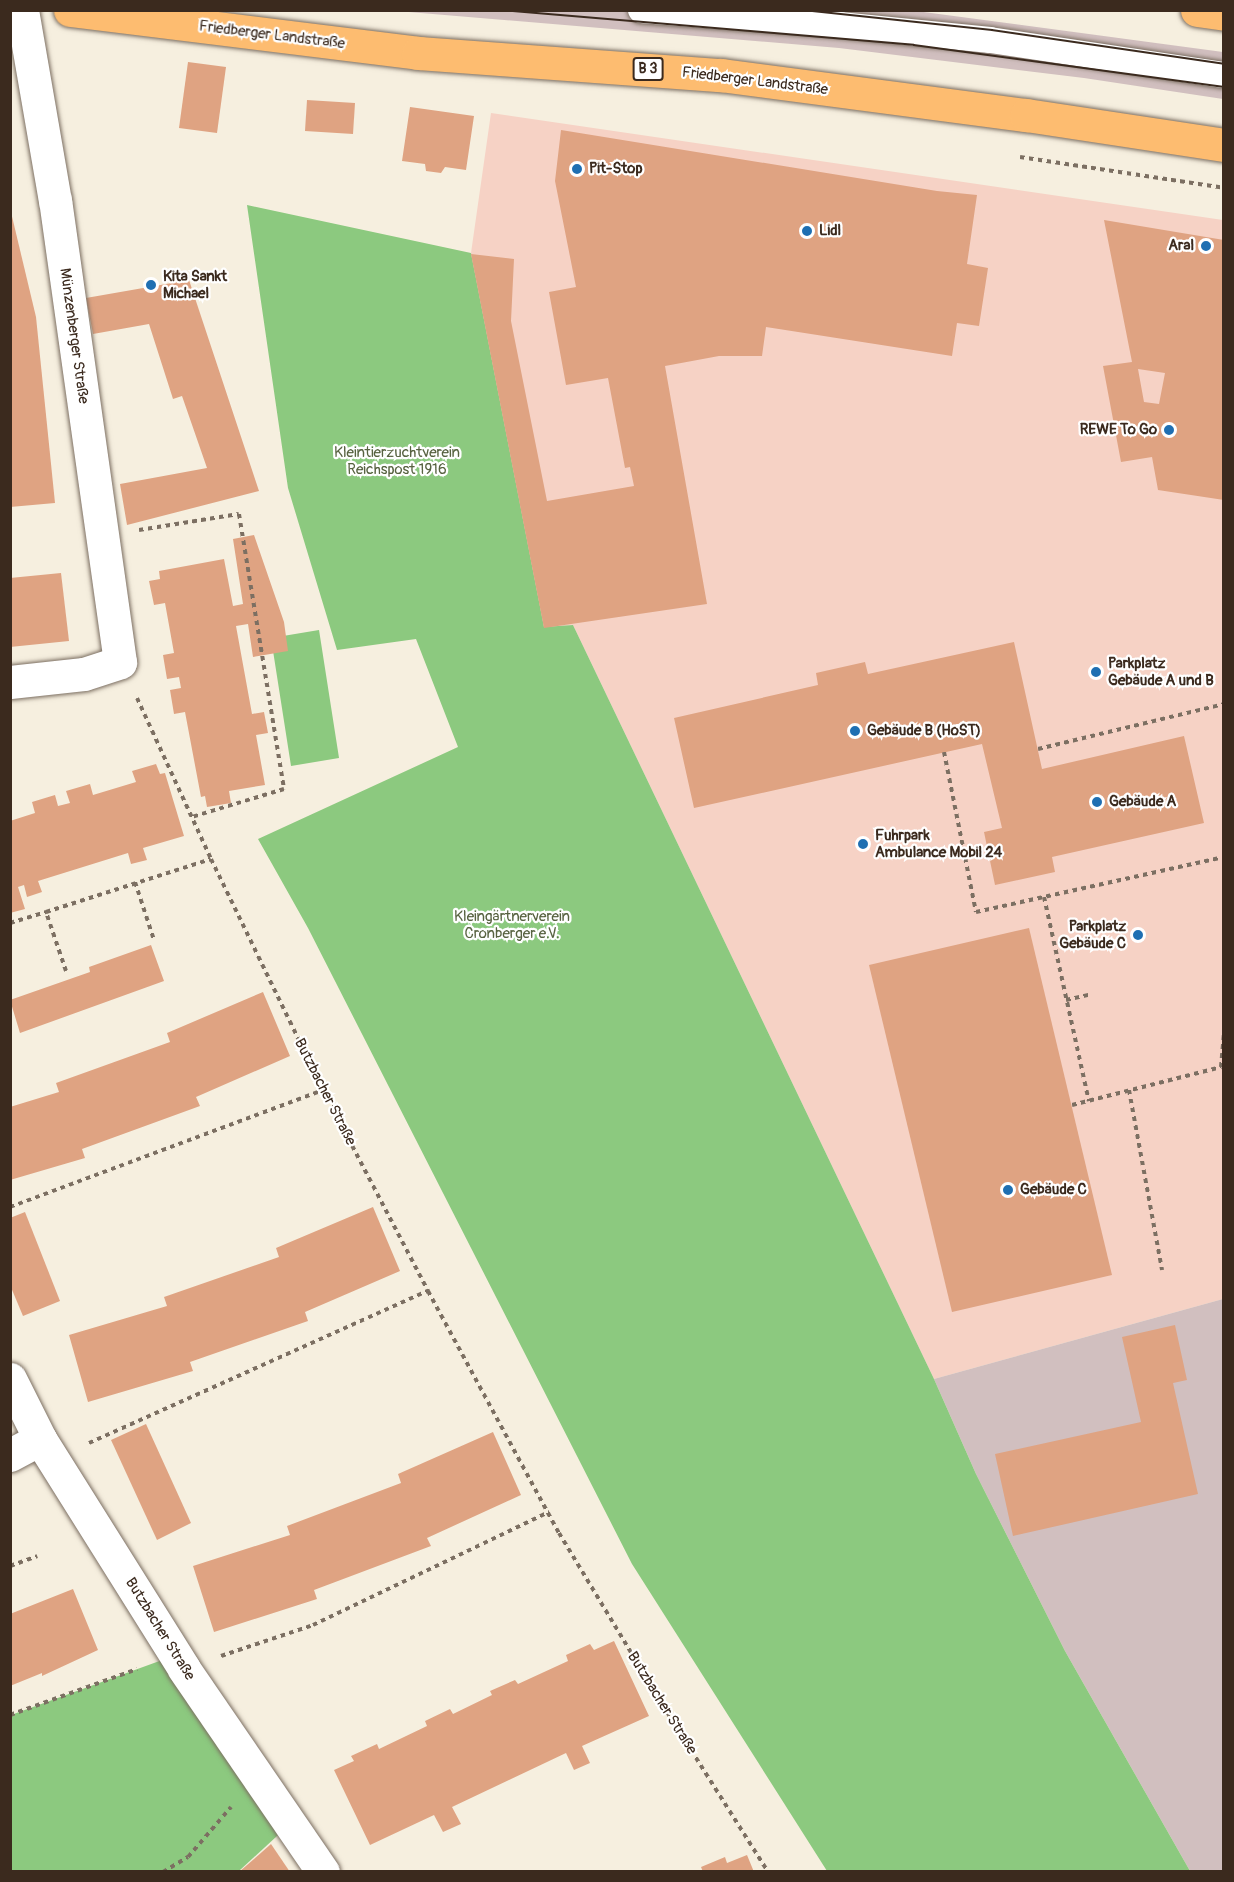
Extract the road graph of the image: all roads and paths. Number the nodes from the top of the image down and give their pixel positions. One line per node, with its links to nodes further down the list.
1 (22, 10): 8 (street, Münzenberger Straße)
2 (70, 10): 7 (main road, Friedberger Landstraße / B 3)
3 (641, 10): 6 (lane)
4 (1197, 10): 5 (main road)
5 (1224, 14)
6 (1224, 75)
7 (1224, 144)
8 (103, 536): 9 (street, Münzenberger Straße); 14 (path)
9 (120, 662): 10 (street); 14 (path, Butzbacher Straße)
10 (10, 682)
11 (1224, 704): 12 (path)
12 (1038, 749)
13 (944, 752): 18 (path)
14 (192, 817): 16 (path, Butzbacher Straße)
15 (1224, 857): 18 (path)
16 (211, 859): 17 (path); 26 (path, Butzbacher Straße)
17 (135, 882): 19 (path); 21 (path)
18 (1044, 897): 24 (path)
19 (46, 912): 20 (path); 22 (path)
20 (10, 923)
21 (154, 940)
22 (66, 971)
23 (1088, 995): 24 (path)
24 (1066, 1000): 28 (path)
25 (1224, 1034): 27 (path)
26 (322, 1090): 30 (path); 32 (path, Butzbacher Straße)
27 (1129, 1090): 28 (path); 31 (path)
28 (1089, 1101): 29 (path)
29 (1072, 1105)
30 (10, 1207)
31 (1162, 1270)
32 (428, 1291): 34 (path); 36 (path, Butzbacher Straße)
33 (10, 1379): 34 (street, Butzbacher Straße)
34 (47, 1449): 35 (street); 39 (street, Butzbacher Straße)
35 (10, 1455)
36 (549, 1512): 39 (path); 44 (path, Butzbacher Straße)
37 (37, 1556): 38 (path)
38 (10, 1566)
39 (180, 1662): 40 (path); 41 (street, Butzbacher Straße)
40 (10, 1714)
41 (257, 1777): 42 (path); 43 (street, Butzbacher Straße)
42 (163, 1872)
43 (323, 1872)
44 (768, 1872)

